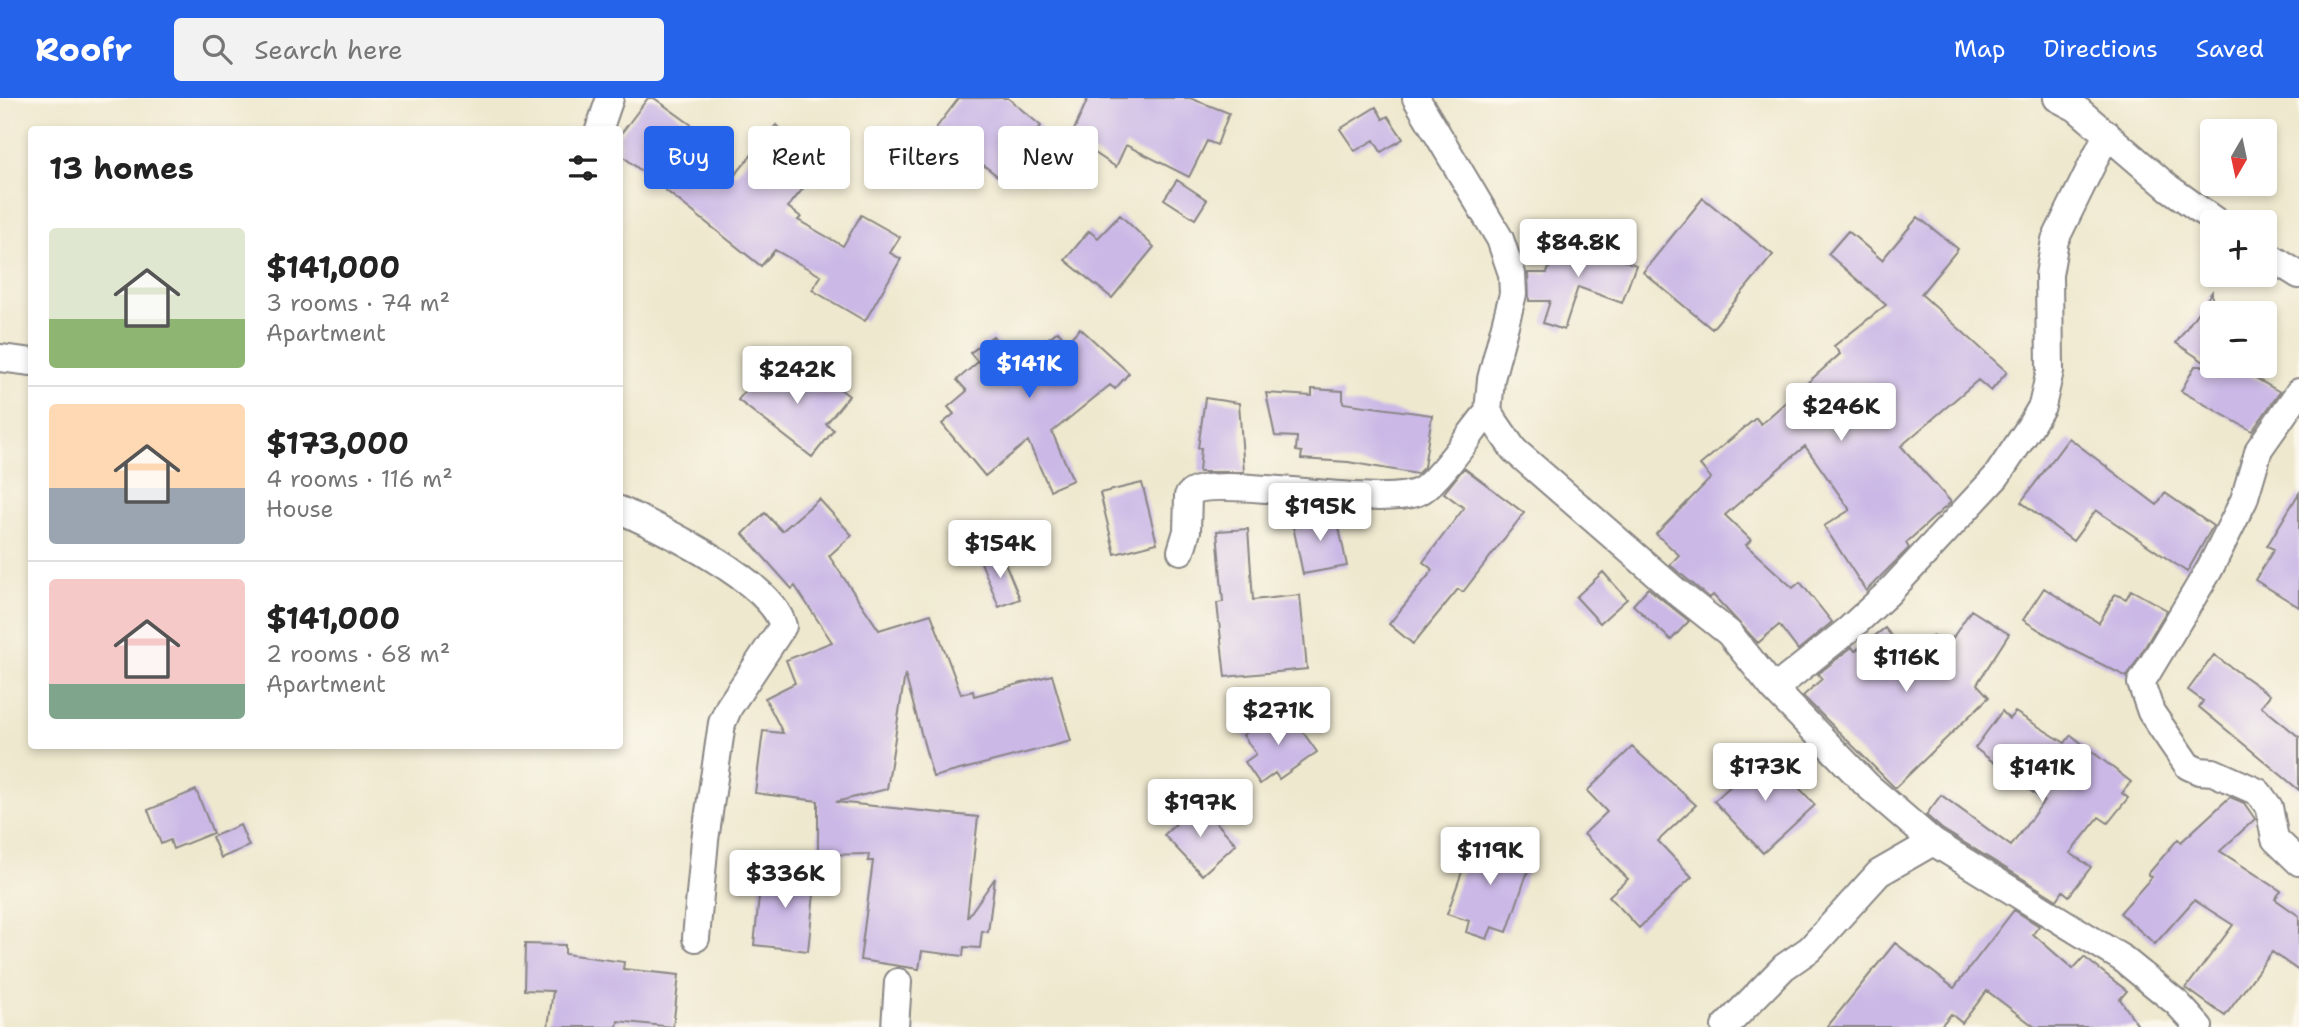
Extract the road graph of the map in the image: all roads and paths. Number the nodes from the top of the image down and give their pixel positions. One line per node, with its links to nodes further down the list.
1 (610, 98): 4 (street)
2 (1416, 98): 12 (street)
3 (2057, 98): 5 (street)
4 (600, 126)
5 (2107, 134): 6 (street); 15 (street)
6 (2200, 210)
7 (2277, 261): 8 (street)
8 (2299, 275)
9 (0, 358): 10 (street)
10 (28, 362)
11 (2299, 392): 17 (street)
12 (1488, 412): 14 (street); 15 (street)
13 (623, 511): 18 (street)
14 (1181, 551)
15 (1774, 689): 16 (street)
16 (1933, 842): 21 (street); 22 (street)
17 (2299, 862)
18 (696, 938)
19 (898, 982): 20 (street)
20 (895, 1027)
21 (1725, 1027)
22 (2199, 1027)

